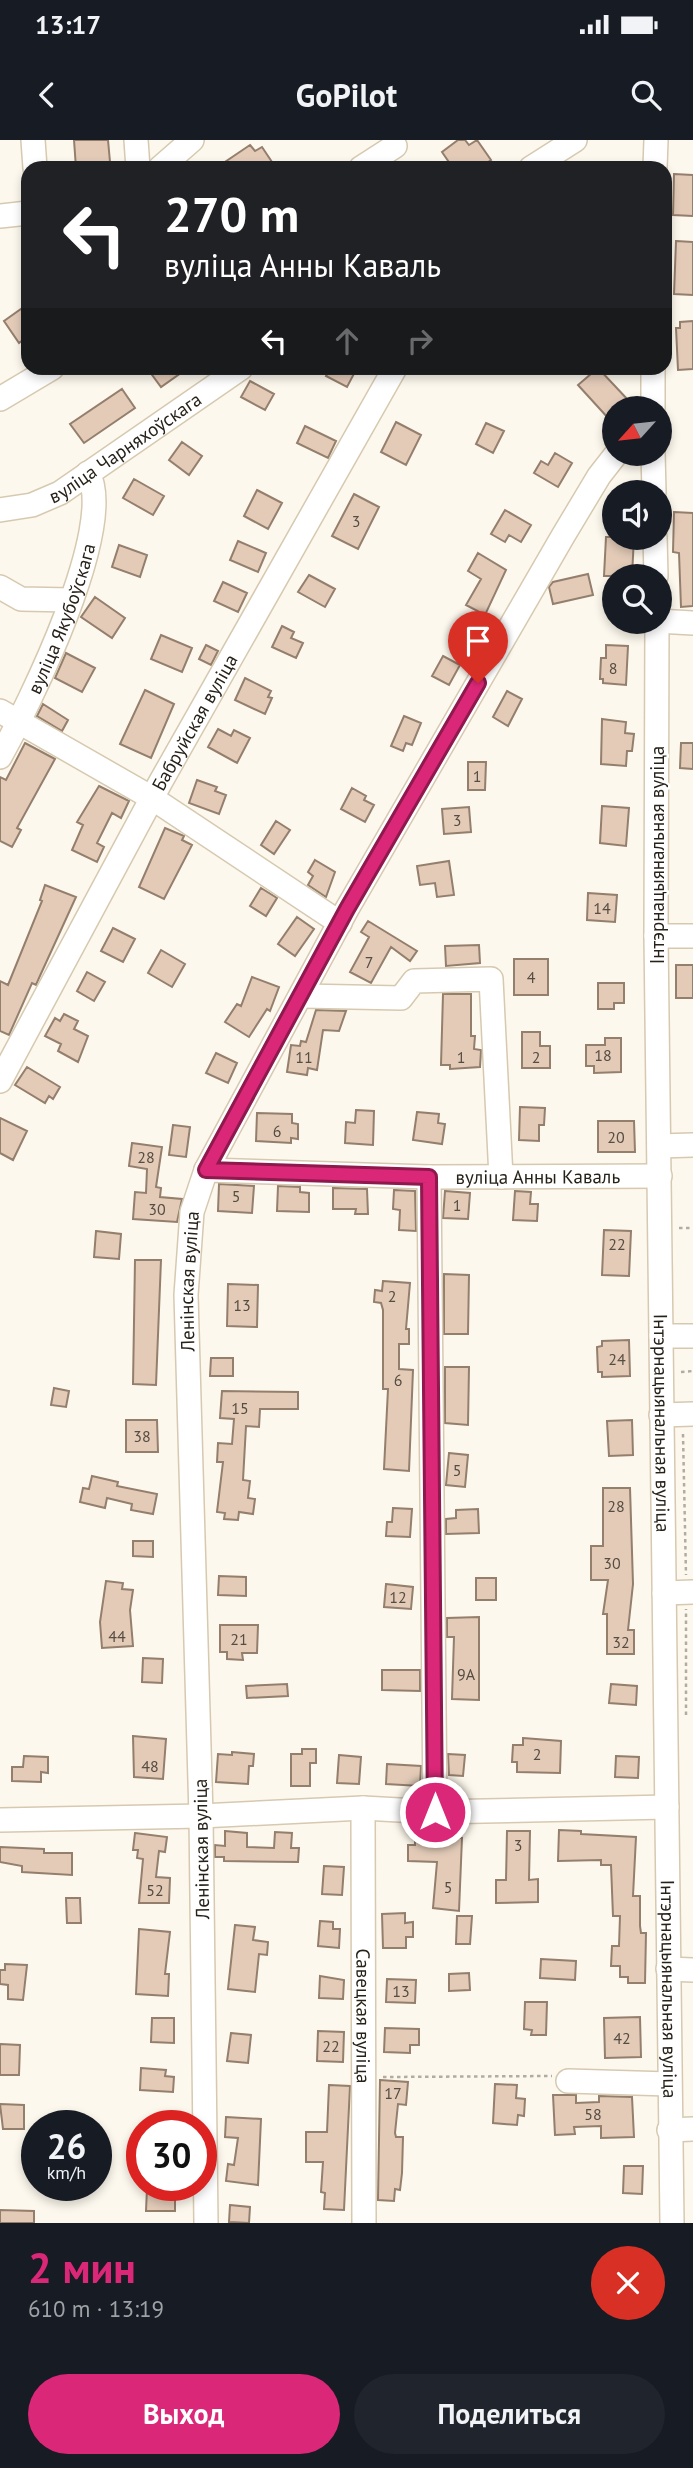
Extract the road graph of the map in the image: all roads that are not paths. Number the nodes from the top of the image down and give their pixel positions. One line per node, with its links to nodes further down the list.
1 (33, 140): 7 (street)
2 (136, 140): 8 (street)
3 (192, 140): 9 (street)
4 (656, 140): 12 (street)
5 (562, 143): 11 (street)
6 (396, 146): 10 (street)
7 (34, 161)
8 (138, 161)
9 (168, 161)
10 (372, 161)
11 (540, 161)
12 (655, 161)
13 (21, 214): 14 (street)
14 (0, 216)
15 (40, 375): 20 (street)
16 (231, 375): 22 (street, вуліца Чарняхоўскага)
17 (392, 375): 31 (street, Бабруйская вуліца)
18 (653, 375): 19 (street)
19 (653, 396)
20 (0, 399)
21 (607, 466): 32 (street, Ленінская вуліца)
22 (88, 473): 23 (street, вуліца Чарняхоўскага); 25 (street, вуліца Якубоўскага)
23 (0, 510)
24 (0, 587): 25 (street)
25 (71, 600): 29 (street, вуліца Якубоўскага)
26 (672, 622): 27 (street)
27 (693, 623)
28 (657, 634): 33 (street, Інтэрнацыянальная вуліца)
29 (9, 717): 30 (street, вуліца Якубоўскага); 31 (street)
30 (0, 757)
31 (152, 798): 32 (street); 36 (street, Бабруйская вуліца)
32 (340, 923): 35 (street, Ленінская вуліца)
33 (656, 936): 34 (street); 38 (street, Інтэрнацыянальная вуліца)
34 (693, 936)
35 (303, 996): 39 (street, Ленінская вуліца); 42 (street)
36 (0, 1081)
37 (693, 1145): 38 (street)
38 (659, 1146): 40 (street, Інтэрнацыянальная вуліца)
39 (206, 1170): 41 (street, вуліца Анны Каваль); 52 (street, Ленінская вуліца)
40 (660, 1175): 42 (street, вуліца Анны Каваль); 43 (street, Інтэрнацыянальная вуліца)
41 (429, 1177): 42 (street, вуліца Анны Каваль); 51 (street)
42 (501, 1177)
43 (661, 1336): 44 (street); 46 (street, Інтэрнацыянальная вуліца)
44 (693, 1336)
45 (693, 1414): 46 (street)
46 (662, 1415): 47 (street, Інтэрнацыянальная вуліца)
47 (664, 1592): 48 (street); 49 (street, Інтэрнацыянальная вуліца)
48 (693, 1592)
49 (667, 1807): 51 (street); 54 (street, Інтэрнацыянальная вуліца)
50 (363, 1808): 51 (street); 52 (street); 61 (street, Савецкая вуліца)
51 (435, 1812)
52 (201, 1816): 53 (street); 60 (street, Ленінская вуліца)
53 (0, 1820)
54 (668, 1969): 55 (street); 57 (street, Інтэрнацыянальная вуліца)
55 (693, 1970)
56 (568, 2081): 57 (street)
57 (669, 2084): 59 (street, Інтэрнацыянальная вуліца)
58 (693, 2129): 59 (street)
59 (669, 2130): 62 (street, Інтэрнацыянальная вуліца)
60 (205, 2223)
61 (364, 2223)
62 (671, 2223)

